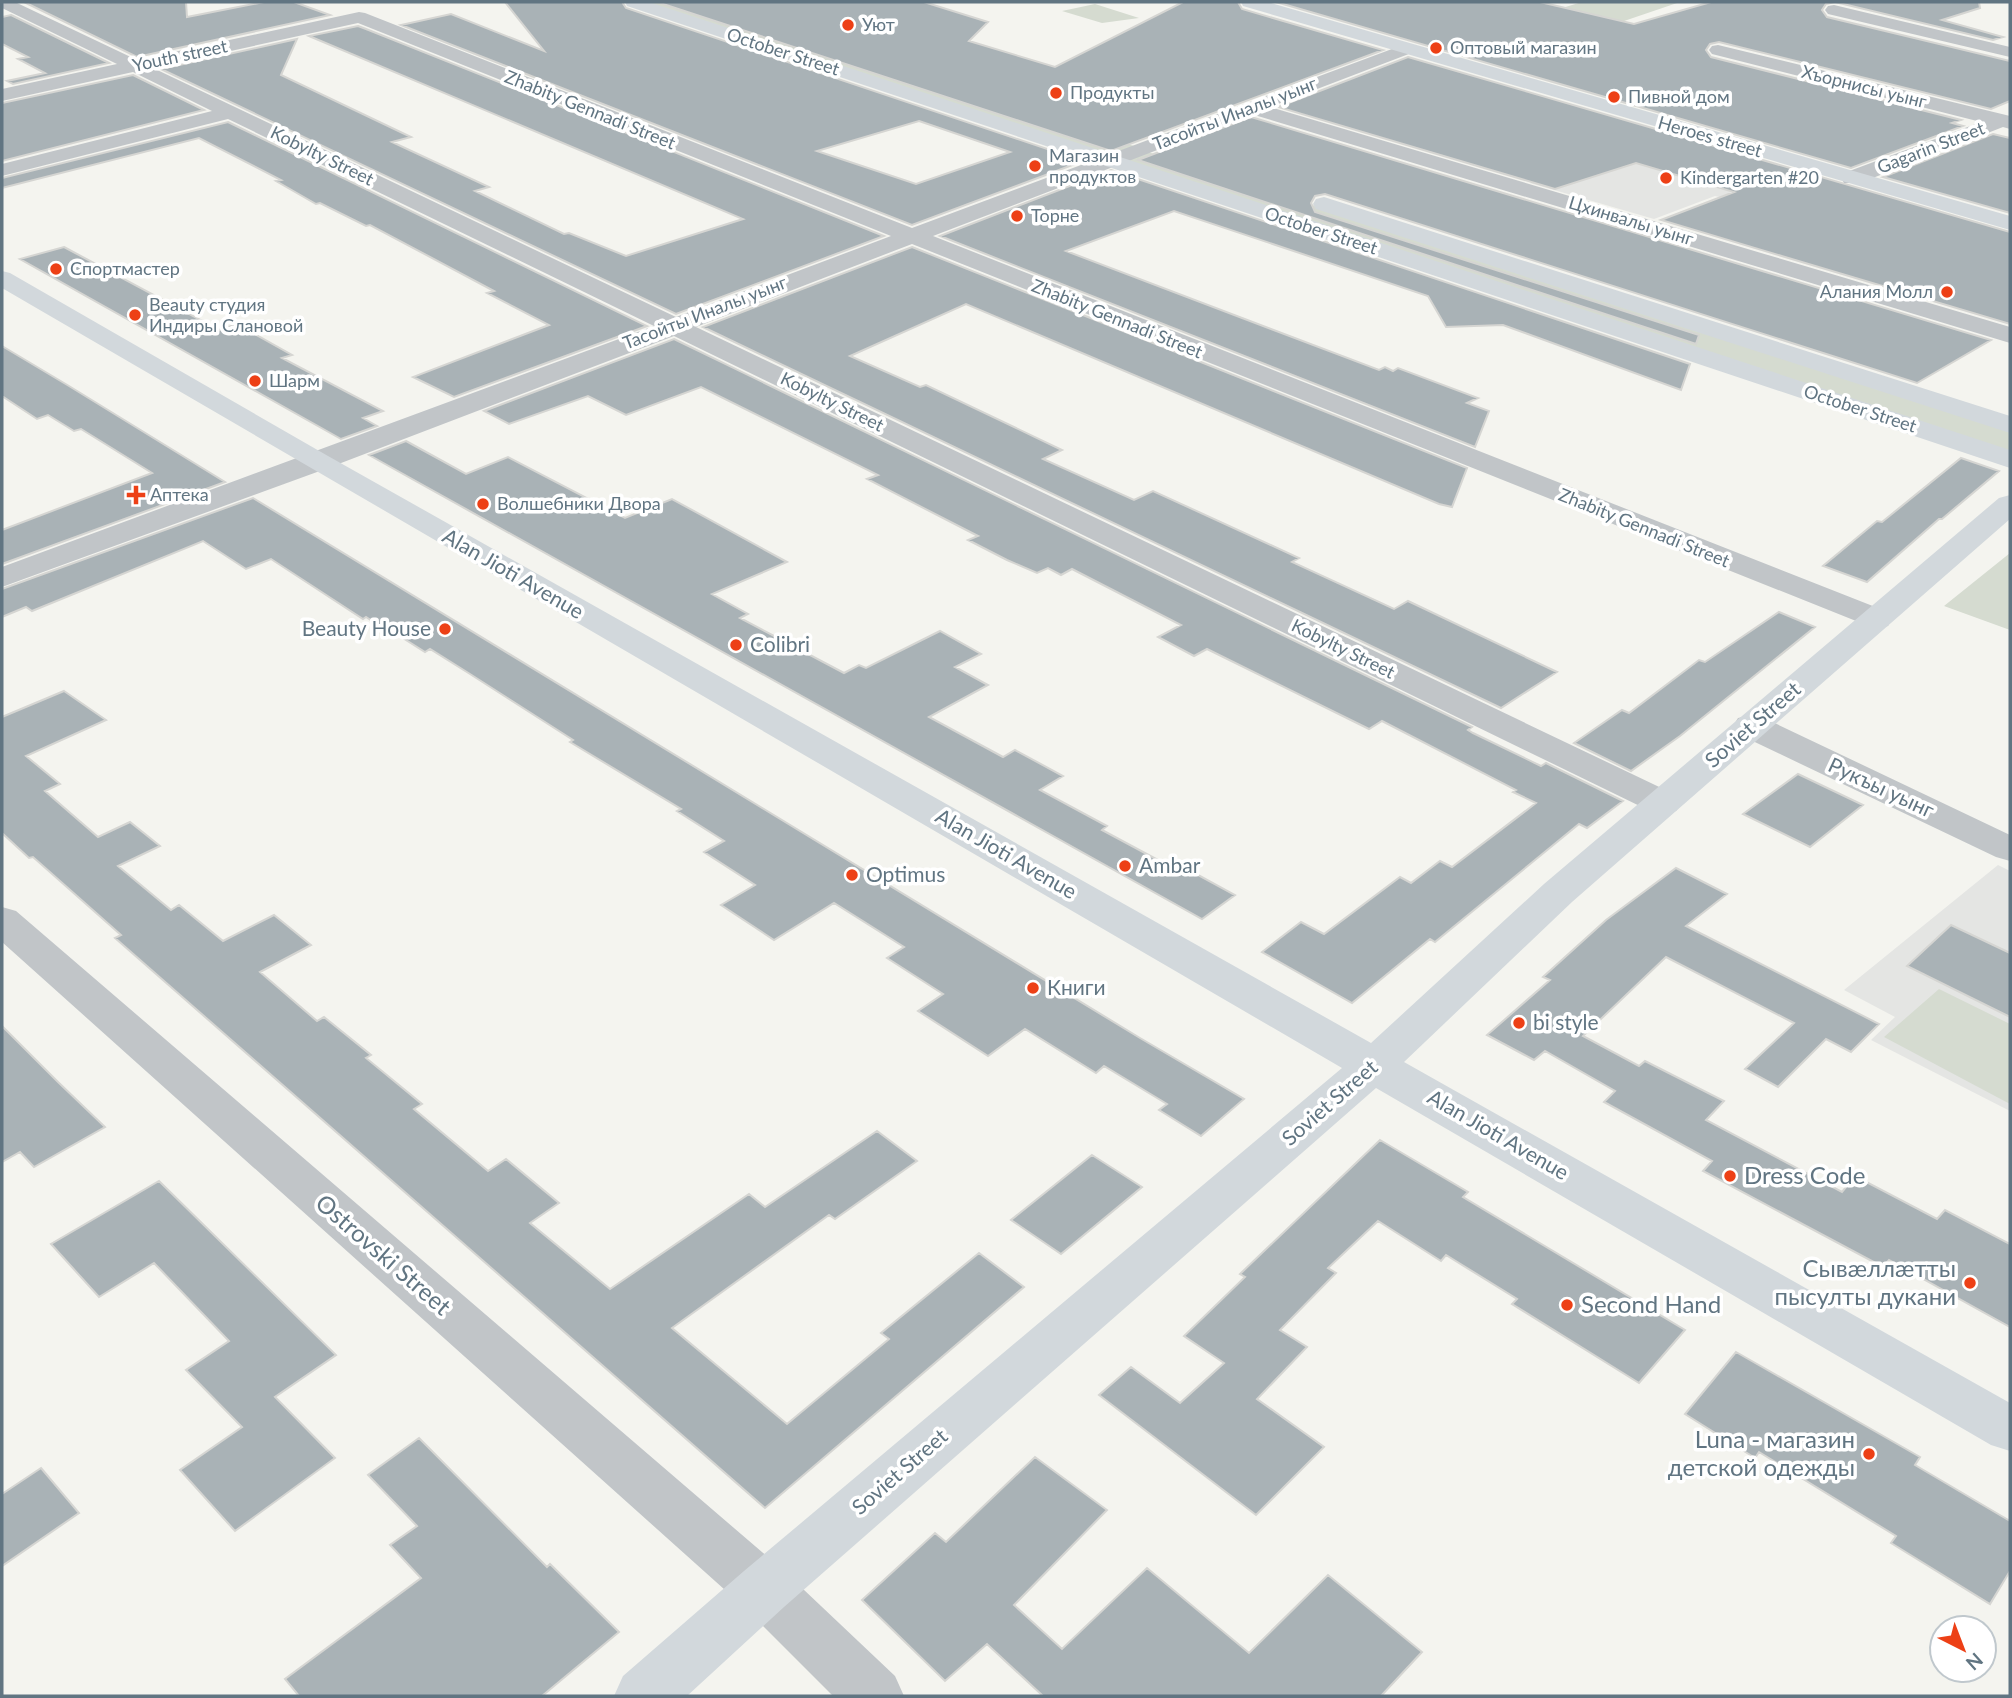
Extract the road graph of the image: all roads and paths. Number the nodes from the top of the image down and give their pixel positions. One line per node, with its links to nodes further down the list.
1 (2, 2): 9 (street, Kobylty Street)
2 (633, 2): 15 (street, October Street)
3 (1249, 2): 6 (street, Heroes street)
4 (1834, 10): 8 (street)
5 (359, 17): 9 (street, Youth street); 21 (street, Zhabity Gennadi Street)
6 (1408, 48): 11 (street, Тасойты Иналы уынг); 18 (street, Heroes street)
7 (1718, 50): 13 (street, Хъорнисы уынг)
8 (2010, 52)
9 (135, 66): 10 (street, Youth street); 12 (street, Kobylty Street)
10 (2, 95)
11 (1251, 108): 14 (street, Тасойты Иналы уынг); 24 (street, Цхинвалы уынг)
12 (230, 112): 17 (street); 23 (street, Kobylty Street)
13 (2007, 120): 18 (street, Gagarin Street)
14 (1147, 147): 15 (street, Тасойты Иналы уынг); 16 (street)
15 (1114, 149): 21 (street, Тасойты Иналы уынг); 26 (street, October Street)
16 (1182, 158)
17 (2, 170)
18 (1852, 178): 20 (street, Heroes street)
19 (1300, 196): 25 (street, October Street)
20 (2010, 223)
21 (909, 237): 23 (street, Тасойты Иналы уынг); 30 (street, Zhabity Gennadi Street)
22 (2, 278): 27 (street, Alan Jioti Avenue)
23 (672, 325): 27 (street, Тасойты Иналы уынг); 32 (street, Kobylty Street)
24 (2010, 334)
25 (2010, 425)
26 (2010, 458)
27 (318, 462): 29 (street, Тасойты Иналы уынг); 35 (street, Alan Jioti Avenue)
28 (2010, 504): 30 (street, Soviet Street)
29 (2, 578)
30 (1876, 619): 31 (street, Soviet Street)
31 (1751, 726): 32 (street, Soviet Street); 33 (street, Рукъы уынг)
32 (1663, 803): 35 (street, Soviet Street)
33 (2010, 849)
34 (2, 920): 37 (street, Ostrovski Street)
35 (1375, 1064): 36 (street, Alan Jioti Avenue); 37 (street, Soviet Street)
36 (2010, 1429)
37 (764, 1589): 38 (street, Soviet Street); 39 (street, Ostrovski Street)
38 (645, 1696)
39 (874, 1696)

